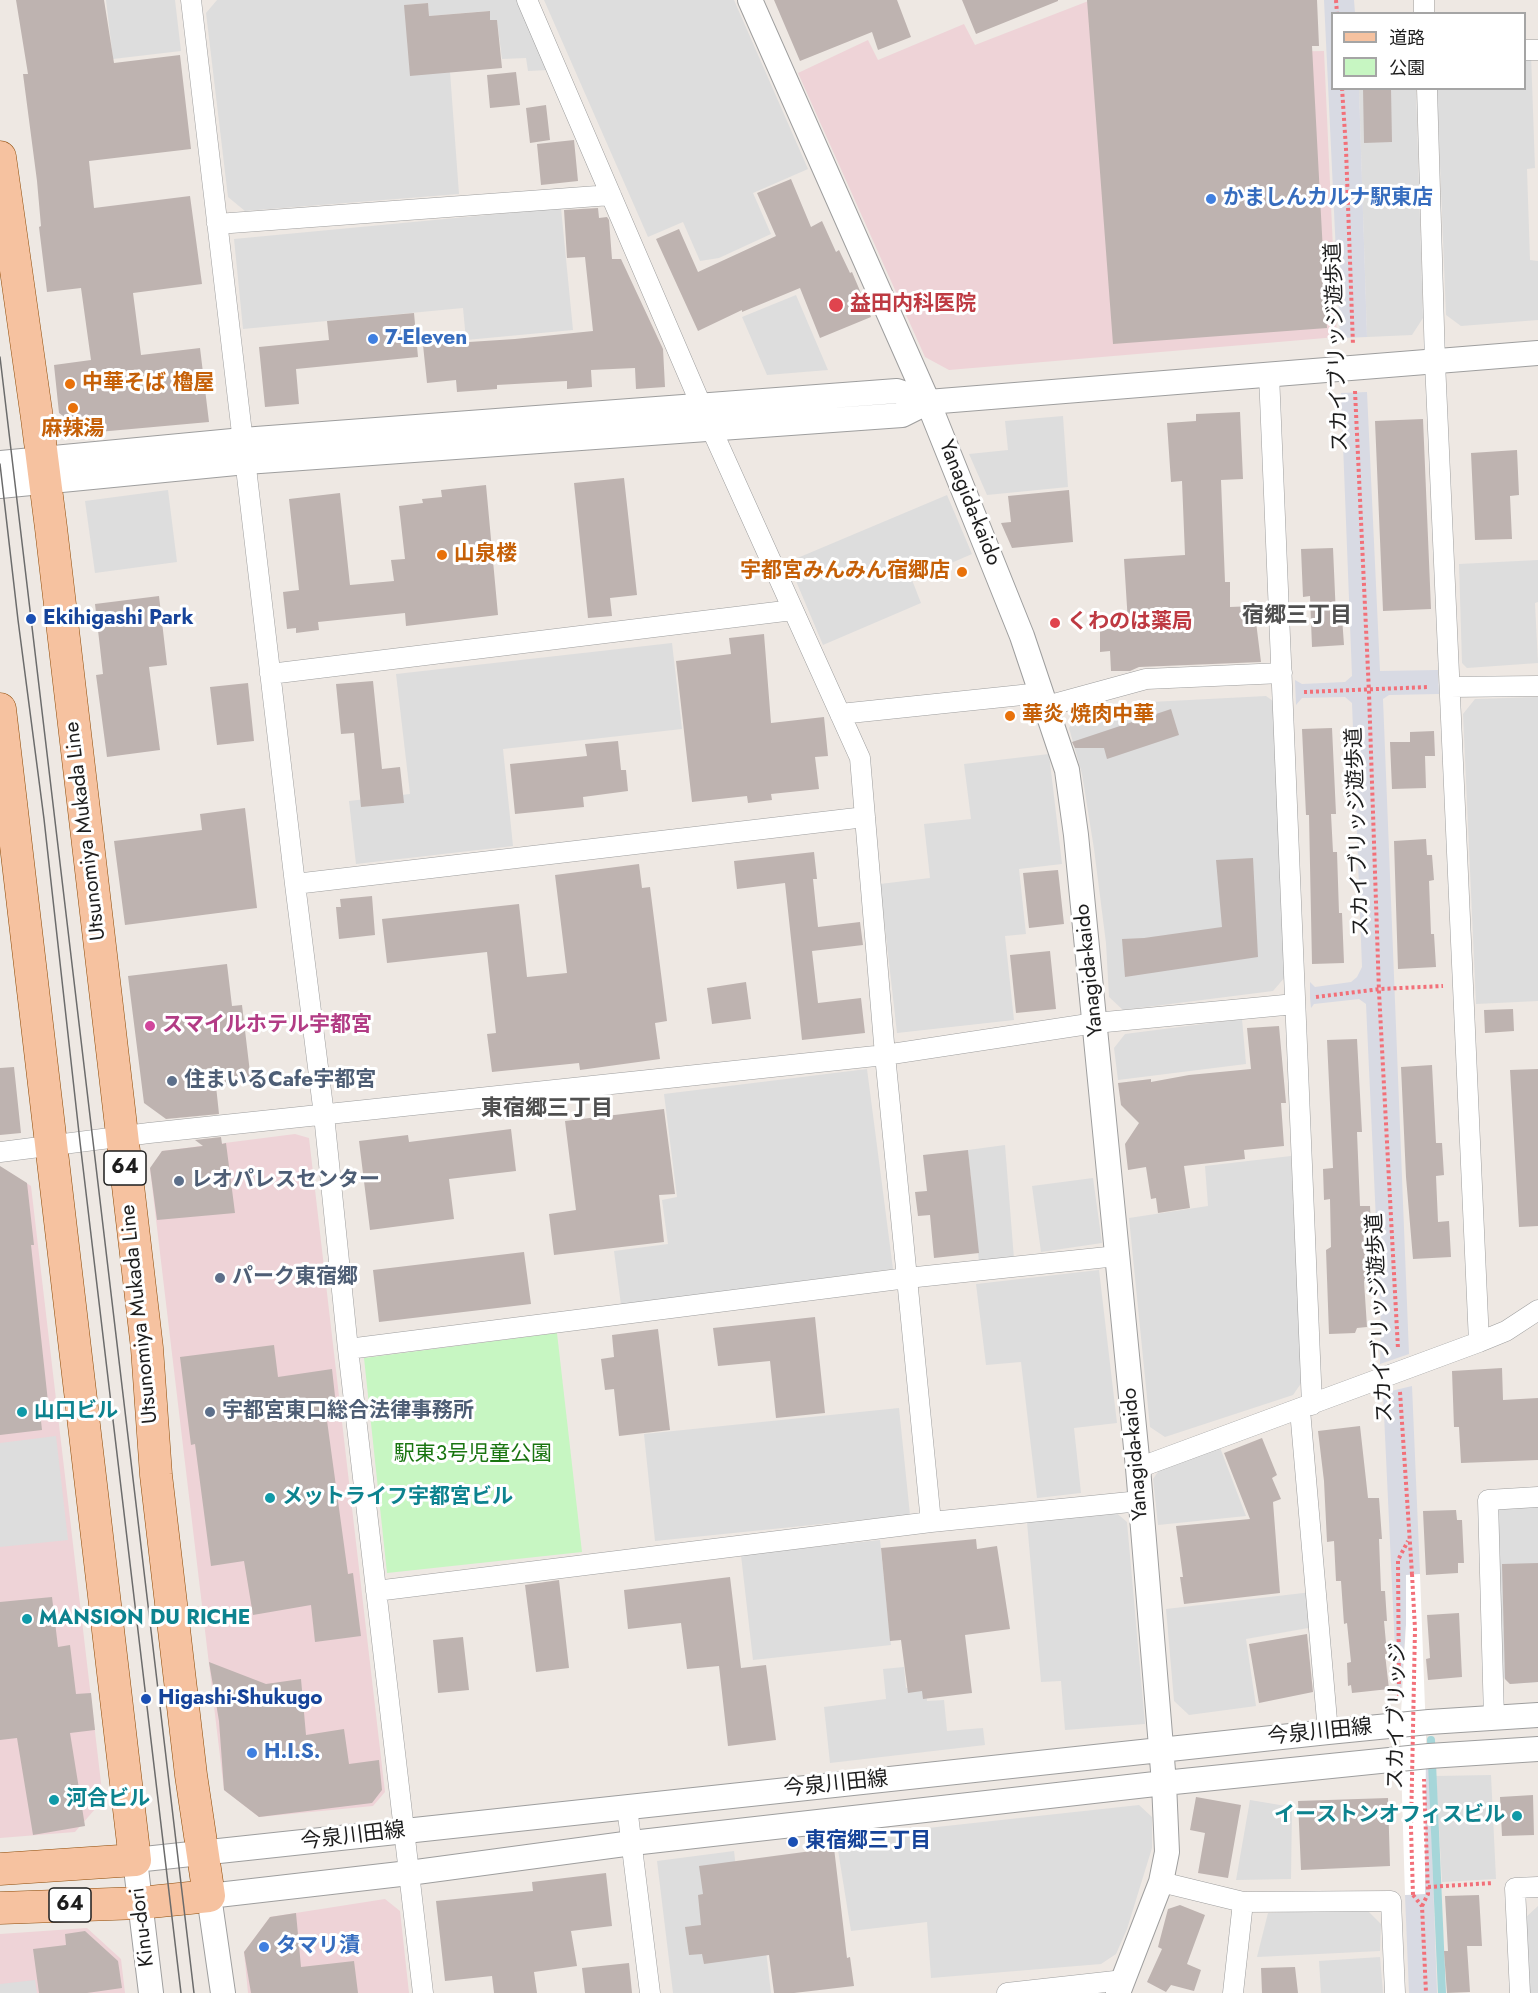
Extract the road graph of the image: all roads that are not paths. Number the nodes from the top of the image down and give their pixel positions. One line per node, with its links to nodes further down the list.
1 (191, 0): 7 (street)
2 (527, 0): 6 (street)
3 (750, 0): 11 (street, Yanagida-kaido)
4 (1427, 90): 9 (street)
5 (0, 157): 16 (main road, Utsunomiya Mukada Line / 64)
6 (611, 195): 7 (street); 12 (street)
7 (217, 224): 14 (street)
8 (1538, 353): 9 (street)
9 (1435, 362): 10 (street); 22 (street)
10 (1269, 374): 11 (street); 19 (street)
11 (928, 402): 12 (street); 13 (street); 23 (street, Yanagida-kaido)
12 (701, 405): 13 (street); 14 (street)
13 (711, 428): 14 (street); 18 (street)
14 (244, 451): 16 (street); 20 (street)
15 (0, 463): 16 (street)
16 (43, 470): 17 (street); 32 (main road, Utsunomiya Mukada Line / 64)
17 (0, 486)
18 (793, 610): 20 (street); 25 (street)
19 (1282, 673): 23 (street); 28 (street)
20 (270, 674): 27 (street)
21 (1538, 686): 22 (street)
22 (1450, 687): 38 (street)
23 (1044, 699): 25 (street); 29 (street, Yanagida-kaido)
24 (0, 709): 33 (main road)
25 (840, 714): 26 (street)
26 (864, 818): 27 (street); 30 (street)
27 (295, 884): 31 (street)
28 (1294, 1002): 29 (street); 40 (street)
29 (1095, 1023): 30 (street); 35 (street, Yanagida-kaido)
30 (885, 1055): 31 (street); 36 (street)
31 (324, 1115): 32 (street); 39 (street)
32 (121, 1137): 33 (street); 55 (main road, Utsunomiya Mukada Line / 64)
33 (51, 1146): 34 (street); 56 (main road)
34 (0, 1152)
35 (1117, 1256): 36 (street); 41 (street, Yanagida-kaido)
36 (907, 1278): 39 (street); 44 (street)
37 (1538, 1310): 38 (street)
38 (1479, 1342): 40 (street)
39 (348, 1349): 45 (street)
40 (1306, 1408): 41 (street); 48 (street)
41 (1138, 1468): 43 (street, Yanagida-kaido)
42 (1538, 1497): 47 (street)
43 (1140, 1500): 44 (street); 50 (street, Yanagida-kaido)
44 (931, 1522): 45 (street)
45 (375, 1591): 53 (street)
46 (1538, 1715): 47 (street, 今泉川田線)
47 (1494, 1718): 48 (street, 今泉川田線)
48 (1329, 1732): 50 (street, 今泉川田線)
49 (1538, 1749): 51 (street, 今泉川田線)
50 (1162, 1750): 51 (street, Yanagida-kaido); 52 (street, 今泉川田線)
51 (1164, 1783): 54 (street, 今泉川田線); 59 (street, Yanagida-kaido)
52 (627, 1807): 53 (street, 今泉川田線); 54 (street)
53 (404, 1831): 55 (street, 今泉川田線); 58 (street)
54 (632, 1843): 58 (street, 今泉川田線); 69 (street)
55 (203, 1854): 56 (street, 今泉川田線); 61 (main road, Utsunomiya Mukada Line / 64)
56 (135, 1860): 57 (main road, 64); 63 (street, Kinu-dori)
57 (0, 1869)
58 (409, 1873): 61 (street, 今泉川田線); 68 (street)
59 (1161, 1882): 62 (street); 65 (street, Yanagida-kaido)
60 (1538, 1887): 73 (street)
61 (209, 1896): 63 (main road, 64); 67 (street)
62 (1243, 1902): 71 (street); 72 (street)
63 (140, 1903): 64 (main road, 64); 66 (street, Kinu-dori)
64 (0, 1908)
65 (1121, 1986): 70 (street)
66 (151, 1993)
67 (223, 1993)
68 (423, 1993)
69 (650, 1993)
70 (1007, 1993)
71 (1233, 1993)
72 (1395, 1993)
73 (1520, 1993)

